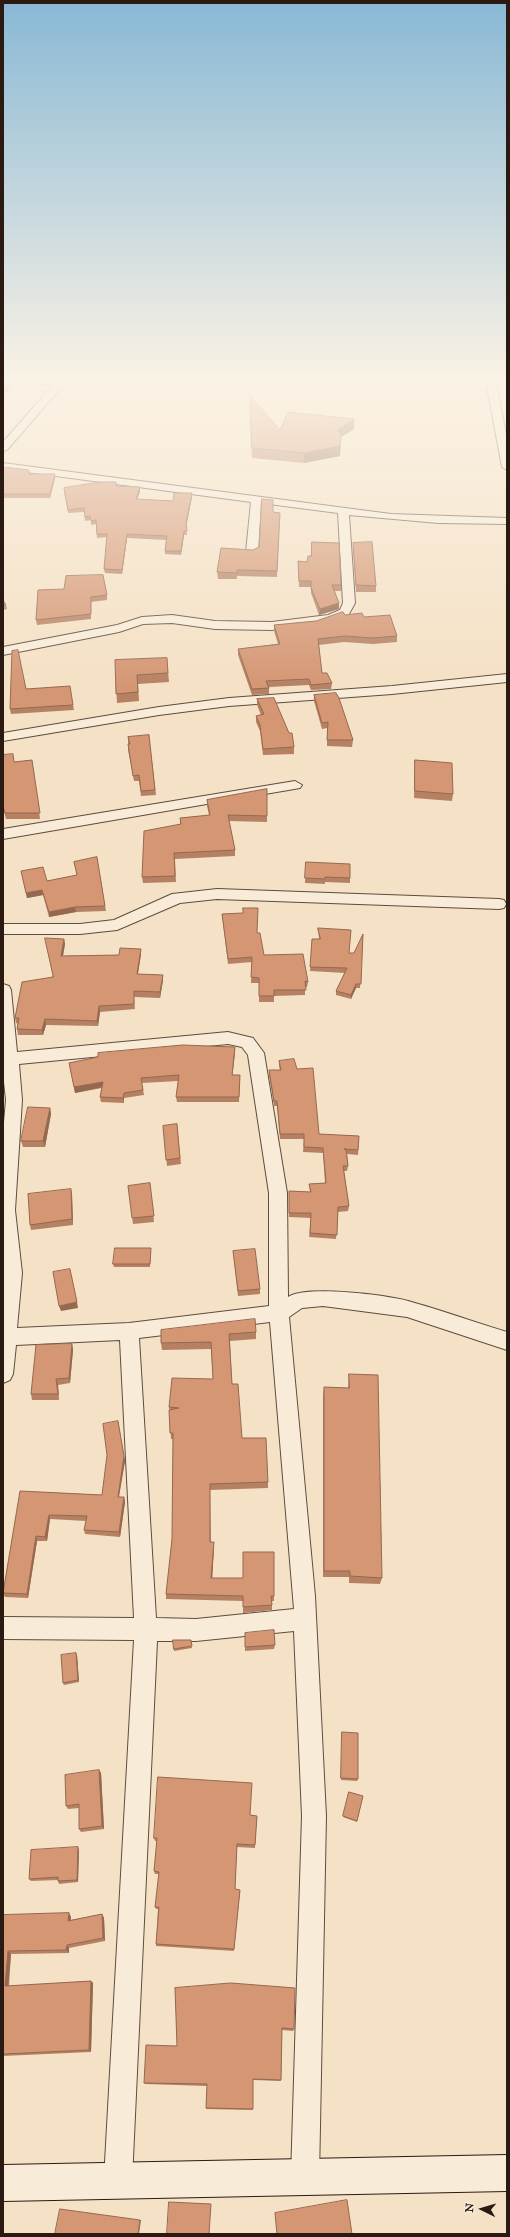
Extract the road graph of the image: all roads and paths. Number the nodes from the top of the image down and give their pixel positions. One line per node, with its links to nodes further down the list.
1 (110, 480): 2 (street)
2 (256, 500): 3 (street); 5 (street)
3 (343, 511): 4 (street); 6 (street)
4 (507, 521)
5 (252, 552)
6 (3, 651)
7 (507, 678): 8 (street)
8 (3, 737)
9 (295, 785): 10 (street)
10 (3, 834)
11 (499, 904): 12 (street)
12 (3, 929)
13 (3, 990): 14 (street)
14 (9, 1059): 15 (street); 17 (street)
15 (279, 1313): 16 (street); 18 (street); 20 (street)
16 (129, 1331): 17 (street); 22 (street)
17 (6, 1337): 19 (street)
18 (507, 1341)
19 (3, 1374)
20 (305, 1619): 22 (street); 24 (street)
21 (3, 1628): 22 (street)
22 (146, 1629): 25 (street)
23 (507, 2173): 24 (street)
24 (305, 2177): 25 (street)
25 (118, 2180): 26 (street)
26 (3, 2183)

